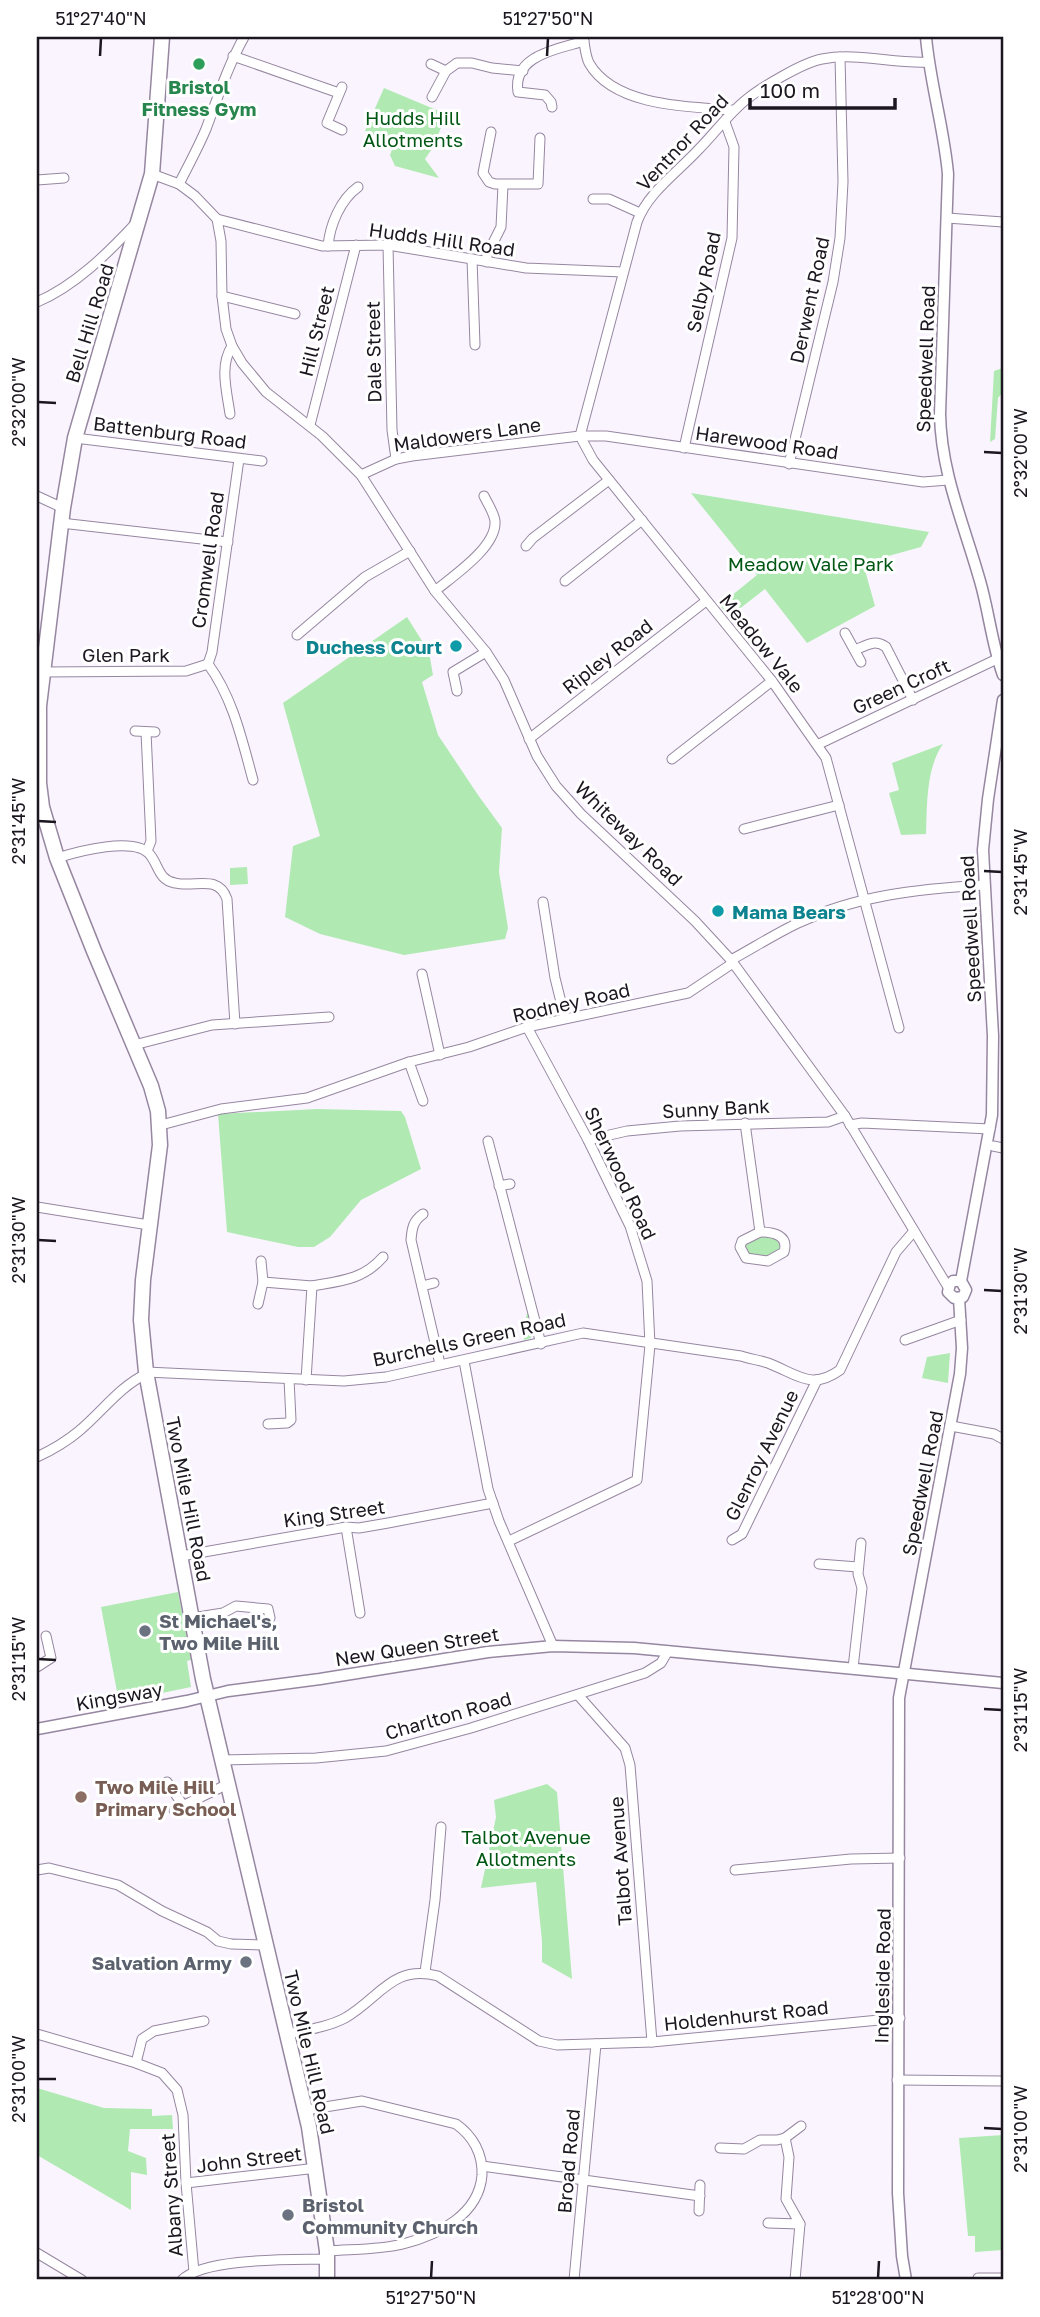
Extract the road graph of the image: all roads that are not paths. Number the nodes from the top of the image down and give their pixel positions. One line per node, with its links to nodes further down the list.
1 (162, 37): 18 (main road, Bell Hill Road)
2 (244, 37): 5 (street)
3 (926, 37): 7 (street, Speedwell Road)
4 (584, 39): 10 (street); 13 (street)
5 (233, 56): 15 (street); 21 (street)
6 (840, 57): 7 (street, Ventnor Road); 13 (street, Ventnor Road); 49 (street, Derwent Road)
7 (929, 62): 27 (street, Speedwell Road)
8 (431, 64): 9 (street)
9 (446, 71): 10 (street); 11 (street)
10 (523, 71): 12 (street)
11 (432, 97)
12 (552, 107)
13 (734, 110): 14 (street, Ventnor Road)
14 (725, 122): 25 (street, Ventnor Road); 45 (street, Selby Road)
15 (342, 130)
16 (491, 132): 22 (street)
17 (540, 138): 22 (street)
18 (152, 174): 21 (street); 26 (main road, Bell Hill Road)
19 (64, 178): 20 (street)
20 (37, 180)
21 (179, 184): 28 (street)
22 (503, 184): 34 (street)
23 (358, 187): 32 (street)
24 (593, 199): 25 (street)
25 (640, 213): 35 (street, Ventnor Road)
26 (140, 218): 37 (street); 44 (main road, Bell Hill Road)
27 (947, 218): 29 (street); 52 (street, Speedwell Road)
28 (217, 219): 32 (street, Hudds Hill Road); 36 (street, Whiteway Road)
29 (1003, 222)
30 (356, 245): 31 (street, Hudds Hill Road); 32 (street, Hudds Hill Road); 42 (street, Hill Street)
31 (388, 245): 33 (street, Hudds Hill Road); 47 (street, Dale Street)
32 (328, 246)
33 (472, 260): 34 (street, Hudds Hill Road); 39 (street)
34 (487, 262): 35 (street, Hudds Hill Road)
35 (623, 272): 43 (street, Ventnor Road)
36 (222, 296): 38 (street); 40 (street, Whiteway Road)
37 (37, 302)
38 (295, 314)
39 (475, 345)
40 (232, 346): 41 (street, Whiteway Road); 42 (street, Whiteway Road)
41 (230, 414)
42 (310, 425): 50 (street, Whiteway Road)
43 (580, 436): 45 (street, Harewood Road); 47 (street, Maldowers Lane); 51 (street, Meadow Vale)
44 (75, 438): 46 (street, Battenburg Road); 55 (main road, Bell Hill Road)
45 (684, 448): 49 (street, Harewood Road)
46 (239, 459): 48 (street, Battenburg Road); 57 (street, Cromwell Road)
47 (396, 459): 50 (street, Maldowers Lane)
48 (262, 461)
49 (789, 464): 52 (street, Harewood Road)
50 (361, 475): 59 (street, Whiteway Road)
51 (609, 480): 56 (street, Meadow Vale); 58 (street)
52 (948, 480): 67 (street, Speedwell Road)
53 (37, 496): 55 (street)
54 (484, 496): 61 (street)
55 (62, 516): 57 (street); 70 (main road, Bell Hill Road)
56 (642, 520): 60 (street); 62 (street, Meadow Vale)
57 (228, 542): 69 (street, Cromwell Road)
58 (526, 546)
59 (410, 551): 61 (street, Whiteway Road); 64 (street)
60 (565, 581)
61 (435, 591): 66 (street, Whiteway Road)
62 (706, 601): 72 (street, Meadow Vale); 77 (street, Ripley Road)
63 (845, 633): 65 (street)
64 (297, 635)
65 (855, 650): 68 (street); 74 (street)
66 (486, 652): 73 (street); 77 (street, Whiteway Road)
67 (998, 659): 71 (street, Speedwell Road); 74 (street, Green Croft)
68 (861, 663)
69 (208, 664): 70 (street, Glen Park); 80 (street)
70 (42, 672): 82 (main road, Bell Hill Road)
71 (1003, 675)
72 (772, 681): 78 (street, Meadow Vale); 79 (street)
73 (457, 691)
74 (913, 700): 78 (street, Green Croft)
75 (1003, 701): 86 (street, Speedwell Road)
76 (135, 731): 84 (street)
77 (529, 738): 89 (street, Whiteway Road)
78 (819, 744): 81 (street, Meadow Vale)
79 (672, 759)
80 (253, 780)
81 (839, 805): 83 (street); 87 (street, Meadow Vale)
82 (40, 807): 85 (main road, Bell Hill Road)
83 (744, 830)
84 (147, 851): 85 (street); 93 (street)
85 (57, 858): 96 (main road, Two Mile Hill Road)
86 (984, 885): 87 (street, Rodney Road); 100 (street, Speedwell Road)
87 (864, 900): 89 (street, Rodney Road); 95 (street, Meadow Vale)
88 (543, 902): 92 (street)
89 (732, 962): 92 (street, Rodney Road); 101 (street, Whiteway Road)
90 (422, 974): 97 (street)
91 (329, 1017): 93 (street)
92 (565, 1018): 94 (street, Rodney Road)
93 (235, 1024): 96 (street)
94 (527, 1027): 97 (street, Rodney Road); 106 (street, Sherwood Road)
95 (899, 1028)
96 (134, 1045): 103 (main road, Two Mile Hill Road)
97 (440, 1055): 98 (street, Rodney Road)
98 (409, 1062): 99 (street); 103 (street, Rodney Road)
99 (424, 1101)
100 (992, 1115): 105 (street, Speedwell Road); 108 (street, Speedwell Road)
101 (845, 1116): 102 (street, Sunny Bank); 104 (street, Whiteway Road)
102 (745, 1123): 106 (street, Sunny Bank); 116 (street)
103 (160, 1125): 114 (main road, Two Mile Hill Road)
104 (850, 1125): 105 (street); 115 (street, Whiteway Road)
105 (990, 1129): 112 (street, Speedwell Road)
106 (588, 1140): 130 (street, Sherwood Road)
107 (488, 1141): 110 (street)
108 (998, 1147): 112 (street, Speedwell Road)
109 (510, 1184): 110 (street)
110 (499, 1186): 129 (street)
111 (37, 1207): 114 (street)
112 (975, 1213): 119 (street, Speedwell Road)
113 (423, 1214): 123 (street)
114 (149, 1225): 133 (main road, Two Mile Hill Road)
115 (914, 1231): 124 (street, Whiteway Road); 136 (street)
116 (760, 1232): 116 (street)
117 (383, 1257): 122 (street)
118 (261, 1261): 120 (street)
119 (961, 1281): 124 (street); 125 (street, Speedwell Road)
120 (263, 1282): 122 (street); 126 (street)
121 (434, 1283): 123 (street)
122 (312, 1286): 135 (street)
123 (422, 1286): 132 (street)
124 (948, 1287): 125 (street)
125 (959, 1298): 127 (street, Speedwell Road)
126 (258, 1304)
127 (961, 1320): 128 (street); 138 (street, Speedwell Road)
128 (905, 1340)
129 (541, 1344): 130 (street, Burchells Green Road); 131 (street, Burchells Green Road)
130 (650, 1345): 136 (street, Burchells Green Road); 144 (street, Sherwood Road)
131 (464, 1361): 132 (street, Burchells Green Road); 141 (street)
132 (440, 1364): 135 (street, Burchells Green Road)
133 (146, 1373): 134 (street, Burchells Green Road); 140 (street); 146 (main road, Two Mile Hill Road)
134 (289, 1379): 135 (street, Burchells Green Road); 137 (street)
135 (306, 1380)
136 (817, 1380): 143 (street, Glenroy Avenue)
137 (268, 1424)
138 (951, 1426): 139 (street); 157 (street, Speedwell Road)
139 (1003, 1438)
140 (37, 1457)
141 (493, 1503): 142 (street, King Street); 144 (street)
142 (346, 1527): 146 (street, King Street); 149 (street)
143 (732, 1540)
144 (509, 1541): 153 (street)
145 (862, 1543): 148 (street)
146 (181, 1556): 150 (main road, Two Mile Hill Road)
147 (819, 1564): 148 (street)
148 (858, 1567): 156 (street)
149 (360, 1613)
150 (192, 1618): 151 (street); 160 (main road, Two Mile Hill Road)
151 (270, 1618)
152 (46, 1636): 155 (street)
153 (553, 1646): 154 (street, New Queen Street); 160 (street, New Queen Street)
154 (668, 1651): 156 (street); 159 (street, Charlton Road)
155 (37, 1667)
156 (853, 1668): 157 (street)
157 (903, 1673): 158 (street); 168 (street, Ingleside Road)
158 (1003, 1683)
159 (578, 1695): 162 (street, Charlton Road); 177 (street, Talbot Avenue)
160 (207, 1696): 161 (street, Kingsway); 162 (main road, Two Mile Hill Road)
161 (37, 1729)
162 (222, 1760): 164 (main road, Two Mile Hill Road)
163 (167, 1782): 165 (street)
164 (228, 1784): 165 (street); 171 (main road, Two Mile Hill Road)
165 (183, 1805): 166 (street)
166 (174, 1810)
167 (441, 1827): 172 (street)
168 (900, 1858): 170 (street); 173 (street, Ingleside Road)
169 (37, 1870): 171 (street)
170 (735, 1870)
171 (265, 1945): 176 (main road, Two Mile Hill Road)
172 (425, 1972): 176 (street); 178 (street, Holdenhurst Road)
173 (900, 2018): 177 (street, Holdenhurst Road); 180 (street, Ingleside Road)
174 (204, 2021): 179 (street)
175 (37, 2034): 179 (street, Albany Street)
176 (287, 2034): 182 (main road, Two Mile Hill Road)
177 (652, 2042): 178 (street, Holdenhurst Road)
178 (596, 2044): 188 (street, Broad Road)
179 (136, 2063): 189 (street, Albany Street)
180 (897, 2080): 181 (street); 204 (street, Ingleside Road)
181 (1003, 2081)
182 (306, 2110): 186 (street); 187 (main road, Two Mile Hill Road)
183 (801, 2126): 184 (street)
184 (785, 2138): 185 (street); 194 (street)
185 (720, 2148)
186 (482, 2166): 188 (street); 196 (street)
187 (317, 2168): 189 (street, John Street); 196 (main road, Two Mile Hill Road)
188 (584, 2180): 191 (street); 202 (street, Broad Road)
189 (186, 2183): 197 (street, Albany Street)
190 (700, 2185): 191 (street)
191 (700, 2196): 192 (street)
192 (699, 2211)
193 (768, 2223): 194 (street)
194 (800, 2224): 203 (street)
195 (37, 2253): 199 (street)
196 (327, 2255): 197 (street); 201 (main road, Two Mile Hill Road)
197 (194, 2272): 200 (street)
198 (1003, 2278): 205 (street)
199 (82, 2280)
200 (182, 2280)
201 (327, 2280)
202 (575, 2280)
203 (795, 2280)
204 (906, 2280)
205 (978, 2280)

